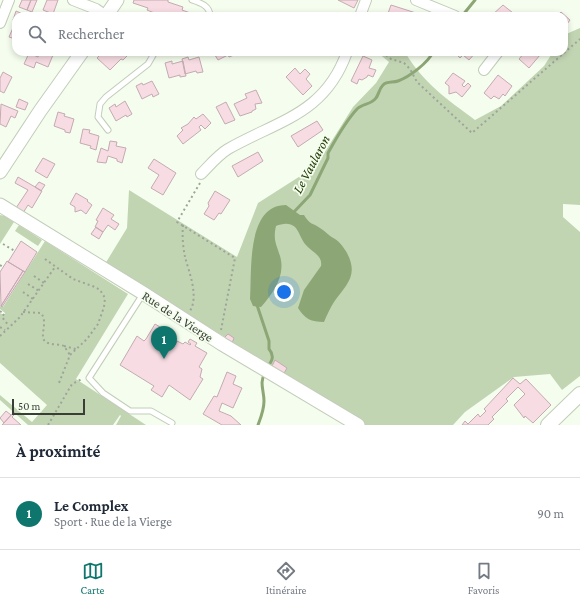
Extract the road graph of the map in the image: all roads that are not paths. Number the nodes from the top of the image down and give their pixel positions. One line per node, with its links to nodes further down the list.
1 (9, 0): 12 (street)
2 (73, 0): 7 (street)
3 (117, 0): 8 (street)
4 (192, 0): 9 (lane)
5 (366, 0): 10 (street)
6 (416, 0): 11 (street)
7 (102, 12)
8 (110, 12)
9 (210, 12)
10 (362, 12)
11 (444, 12)
12 (0, 23)
13 (79, 56): 19 (street)
14 (153, 56): 18 (lane)
15 (345, 56): 20 (street)
16 (495, 56): 17 (street)
17 (484, 70)
18 (108, 130)
19 (0, 172)
20 (201, 174)
21 (0, 205): 22 (street, Rue de la Vierge)
22 (144, 293): 25 (lane); 26 (street, Rue de la Vierge)
23 (580, 394): 24 (main road)
24 (554, 422)
25 (172, 423)
26 (358, 425)

